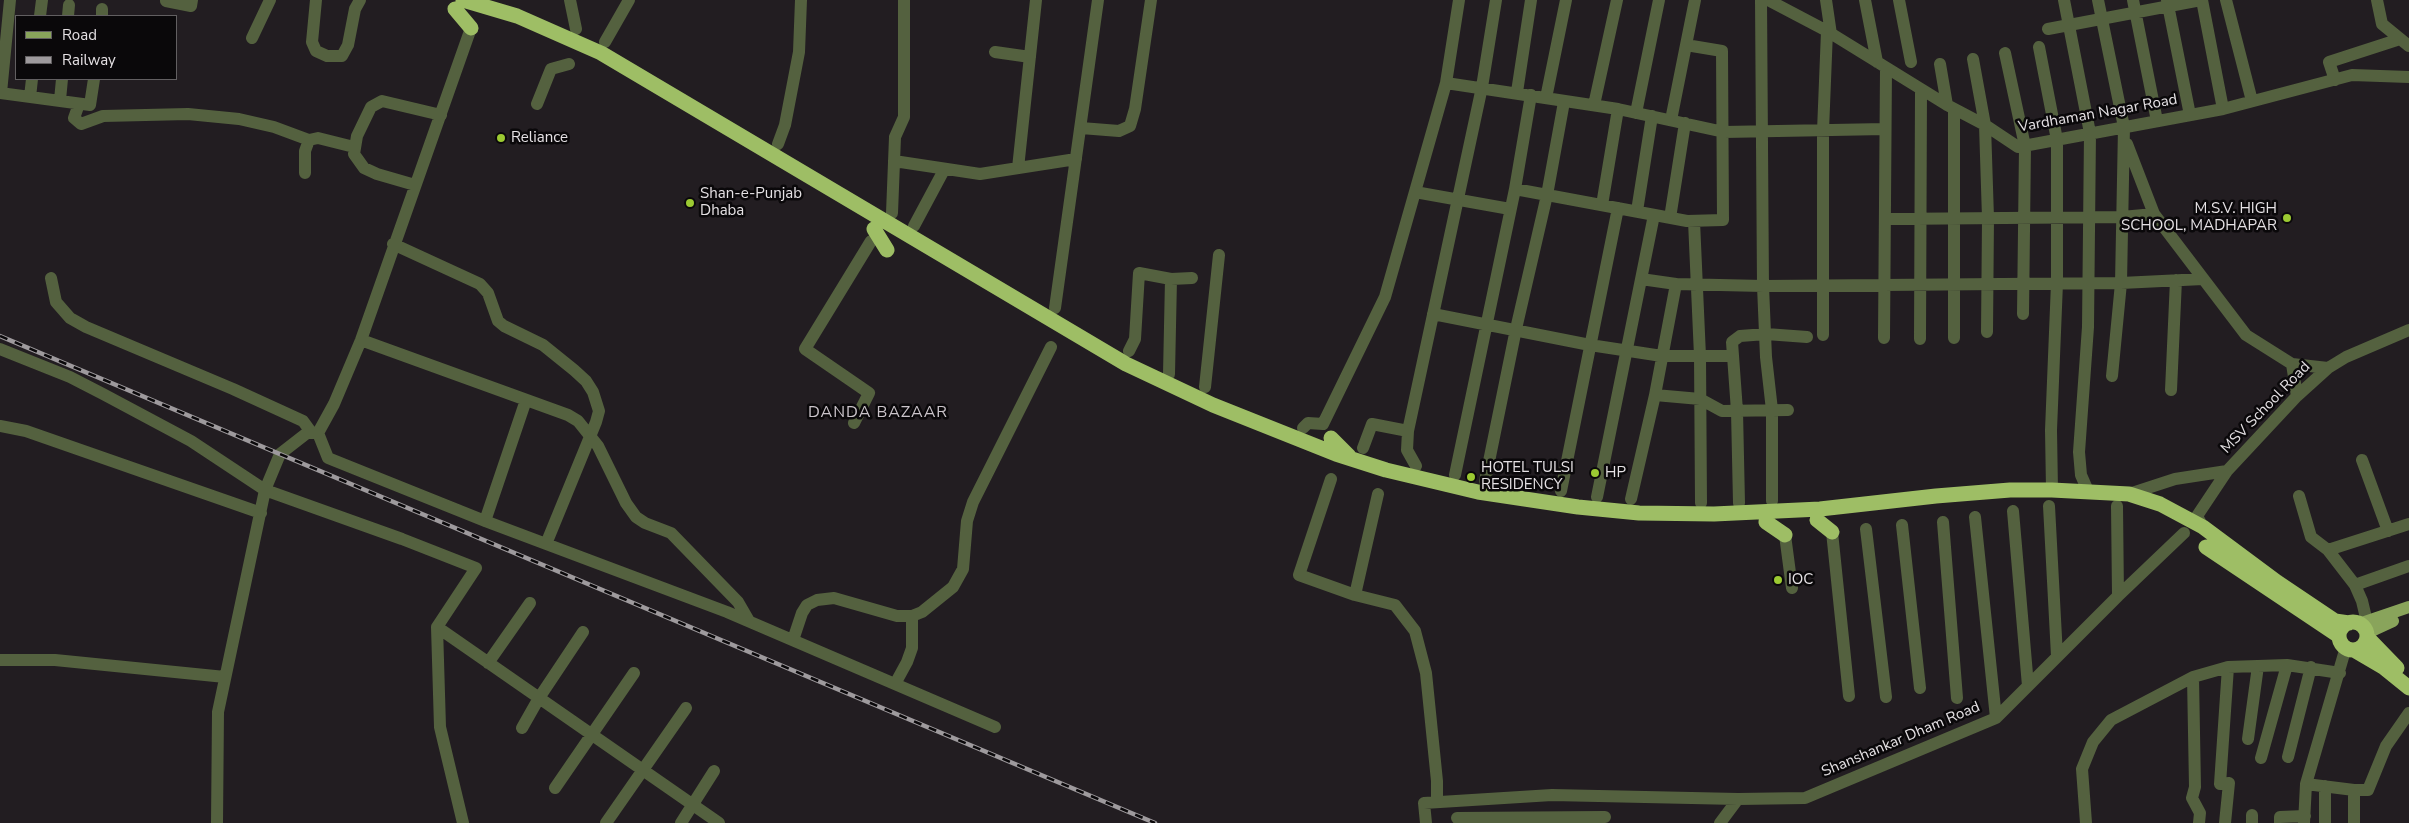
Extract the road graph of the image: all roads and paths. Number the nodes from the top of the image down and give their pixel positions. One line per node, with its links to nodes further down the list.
1 (10, 0): 48 (street)
2 (42, 0): 37 (street)
3 (192, 0): 32 (street)
4 (270, 0): 44 (street)
5 (316, 0): 6 (street)
6 (360, 0)
7 (570, 0): 41 (street)
8 (628, 0): 46 (street)
9 (801, 0): 97 (street)
10 (904, 0): 102 (street)
11 (1036, 0): 52 (street)
12 (1098, 0): 88 (street)
13 (1152, 0): 88 (street)
14 (1460, 0): 63 (street)
15 (1496, 0): 64 (street)
16 (1531, 0): 66 (street)
17 (1566, 0): 70 (street)
18 (1617, 0): 76 (street)
19 (1659, 0): 80 (street)
20 (1695, 0): 47 (street)
21 (1761, 0): 90 (street)
22 (1768, 0): 35 (street, Vardhaman Nagar Road)
23 (1826, 0): 43 (street)
24 (1865, 0): 57 (street)
25 (1899, 0): 54 (street)
26 (2064, 0): 39 (street)
27 (2098, 0): 38 (street)
28 (2133, 0): 36 (street)
29 (2202, 0): 33 (street); 79 (street)
30 (2226, 0): 72 (street)
31 (2377, 0): 45 (street)
32 (166, 1)
33 (2168, 3): 36 (street); 82 (street)
34 (459, 5): 40 (highway); 46 (highway)
35 (1790, 6): 43 (street, Vardhaman Nagar Road)
36 (2135, 13): 38 (street); 85 (street)
37 (40, 15)
38 (2102, 20): 39 (street); 93 (street)
39 (2068, 25): 42 (street); 94 (street)
40 (470, 28): 81 (street)
41 (576, 29)
42 (2048, 29)
43 (1829, 33): 57 (street, Vardhaman Nagar Road); 91 (street)
44 (252, 38)
45 (2405, 42): 62 (street)
46 (600, 44): 101 (highway)
47 (1686, 45): 84 (street); 92 (street)
48 (7, 46): 67 (street)
49 (2039, 47): 96 (street)
50 (995, 52): 52 (street)
51 (2006, 53): 98 (street)
52 (1030, 57): 103 (street)
53 (1973, 59): 87 (street)
54 (1911, 62)
55 (569, 64): 75 (street)
56 (1940, 64): 77 (street)
57 (1881, 65): 65 (street, Vardhaman Nagar Road); 89 (street)
58 (2409, 77): 62 (street, Vardhaman Nagar Road)
59 (32, 80): 69 (street)
60 (62, 80): 71 (street)
61 (94, 80): 74 (street)
62 (2335, 80): 72 (street, Vardhaman Nagar Road)
63 (1446, 83): 64 (street); 108 (street)
64 (1482, 87): 66 (street); 110 (street)
65 (1921, 90): 77 (street, Vardhaman Nagar Road); 121 (street)
66 (1517, 92): 68 (street)
67 (0, 93): 69 (street)
68 (1532, 95): 70 (street); 107 (street)
69 (30, 97): 71 (street)
70 (1546, 98): 73 (street)
71 (60, 100): 74 (street)
72 (2252, 101): 79 (street, Vardhaman Nagar Road)
73 (1564, 102): 76 (street); 109 (street)
74 (79, 104): 95 (street)
75 (538, 104)
76 (1594, 105): 78 (street)
77 (1951, 107): 87 (street, Vardhaman Nagar Road); 122 (street)
78 (1618, 109): 80 (street); 111 (street)
79 (2223, 109): 82 (street, Vardhaman Nagar Road)
80 (1636, 113): 83 (street)
81 (442, 115): 99 (street); 106 (street)
82 (2190, 115): 85 (street, Vardhaman Nagar Road)
83 (1652, 116): 84 (street); 114 (street)
84 (1671, 120): 86 (street)
85 (2157, 121): 93 (street, Vardhaman Nagar Road)
86 (1685, 123): 92 (street); 120 (street)
87 (1985, 125): 98 (street, Vardhaman Nagar Road); 123 (street)
88 (1081, 128): 100 (street)
89 (1885, 129): 91 (street); 126 (street)
90 (1762, 131): 91 (street); 92 (street); 151 (street)
91 (1823, 131): 149 (street)
92 (1724, 132): 127 (street)
93 (2124, 132): 94 (street, Vardhaman Nagar Road); 116 (street, Vardhaman Nagar Road); 119 (street)
94 (2090, 133): 96 (street, Vardhaman Nagar Road); 118 (street)
95 (310, 140): 99 (street); 105 (street)
96 (2056, 140): 98 (street, Vardhaman Nagar Road); 125 (street)
97 (773, 141): 101 (highway)
98 (2025, 146): 124 (street)
99 (354, 147): 106 (street)
100 (1076, 159): 103 (street); 152 (street)
101 (781, 160): 129 (highway)
102 (894, 161): 104 (street); 115 (street)
103 (1018, 168): 104 (street)
104 (944, 170): 128 (street)
105 (305, 173)
106 (415, 185): 131 (street)
107 (1514, 189): 109 (street); 113 (street)
108 (1414, 192): 110 (street); 190 (street)
109 (1547, 195): 111 (street); 156 (street)
110 (1457, 201): 113 (street); 153 (street)
111 (1602, 205): 112 (street)
112 (1618, 208): 114 (street); 166 (street)
113 (1510, 209): 155 (street)
114 (1637, 211): 117 (street)
115 (892, 212): 129 (highway)
116 (2154, 214): 119 (street); 138 (street, Vardhaman Nagar Road)
117 (1654, 215): 120 (street); 137 (street)
118 (2088, 216): 119 (street); 125 (street); 140 (street)
119 (2122, 217): 143 (street)
120 (1670, 218): 127 (street)
121 (1919, 218): 122 (street); 126 (street); 145 (street)
122 (1954, 218): 123 (street); 146 (street)
123 (1988, 218): 124 (street); 147 (street)
124 (2023, 218): 125 (street); 141 (street)
125 (2056, 218): 142 (street)
126 (1886, 219): 150 (street)
127 (1694, 221): 148 (street)
128 (914, 226)
129 (897, 229): 175 (highway)
130 (872, 235): 132 (highway); 188 (street)
131 (393, 244): 165 (street); 193 (street)
132 (887, 250)
133 (1220, 255): 179 (street)
134 (51, 278): 191 (street)
135 (1192, 278): 136 (street)
136 (1171, 279): 169 (street); 177 (street)
137 (1641, 279): 144 (street); 170 (street)
138 (2202, 279): 139 (street); 174 (street, Vardhaman Nagar Road)
139 (2176, 280): 143 (street); 180 (street)
140 (2089, 282): 142 (street); 143 (street); 205 (street)
141 (2023, 283): 142 (street); 147 (street); 154 (street)
142 (2057, 283): 203 (street)
143 (2121, 283): 178 (street)
144 (1676, 284): 148 (street); 171 (street)
145 (1920, 284): 146 (street); 150 (street); 164 (street)
146 (1954, 284): 147 (street); 163 (street)
147 (1989, 284): 158 (street)
148 (1697, 285): 151 (street); 172 (street)
149 (1824, 285): 150 (street); 151 (street); 160 (street)
150 (1885, 285): 162 (street)
151 (1763, 286): 159 (street)
152 (1055, 308)
153 (1434, 314): 155 (street); 192 (street)
154 (2023, 314)
155 (1485, 324): 156 (street); 199 (street)
156 (1516, 329): 166 (street); 201 (street)
157 (2409, 330): 176 (street, MSV School Road)
158 (1988, 332)
159 (1766, 334): 161 (street); 173 (street); 185 (street)
160 (1823, 335)
161 (1808, 337)
162 (1884, 338)
163 (1954, 338)
164 (1920, 339)
165 (361, 340): 184 (street); 191 (street)
166 (1590, 345): 170 (street); 204 (street)
167 (1051, 347): 243 (street)
168 (0, 349): 202 (street)
169 (1129, 351): 175 (highway)
170 (1628, 351): 171 (street); 209 (street)
171 (1662, 356): 172 (street); 181 (street)
172 (1700, 356): 173 (street); 183 (street)
173 (1732, 356): 187 (street)
174 (2292, 364): 176 (street); 182 (street)
175 (1134, 368): 195 (highway)
176 (2328, 368): 182 (street, MSV School Road)
177 (1169, 374)
178 (2112, 376)
179 (1205, 387)
180 (2171, 390)
181 (1655, 395): 183 (street); 210 (street)
182 (2297, 396): 198 (street, MSV School Road)
183 (1700, 399): 187 (street); 212 (street)
184 (526, 400): 193 (street); 220 (street)
185 (1772, 410): 186 (street); 187 (street); 211 (street)
186 (1788, 410)
187 (1737, 411): 213 (street)
188 (854, 422)
189 (0, 426): 217 (street)
190 (1303, 428)
191 (314, 432): 202 (street); 220 (street)
192 (1408, 432): 195 (street); 197 (street)
193 (590, 434): 231 (street); 244 (street)
194 (1331, 438): 195 (highway)
195 (1358, 454): 201 (highway)
196 (2362, 460): 227 (street)
197 (1416, 466)
198 (2228, 471): 207 (street, MSV School Road); 225 (street, MSV School Road)
199 (1455, 475): 201 (highway)
200 (1331, 480): 238 (street)
201 (1482, 486): 218 (highway)
202 (265, 490): 217 (street); 245 (street)
203 (2052, 490): 205 (highway); 218 (highway)
204 (1561, 491)
205 (2088, 491): 207 (highway)
206 (1378, 494): 238 (street)
207 (2129, 494): 225 (highway)
208 (2299, 496): 233 (street)
209 (1597, 497)
210 (1631, 499)
211 (1772, 501)
212 (1702, 503)
213 (1739, 503)
214 (2049, 506): 250 (street)
215 (2117, 506): 239 (street)
216 (2013, 511): 263 (street)
217 (261, 513): 259 (street)
218 (1818, 515): 228 (highway)
219 (1976, 517): 272 (street)
220 (485, 521): 231 (street)
221 (1766, 522): 230 (highway)
222 (1942, 522): 269 (street)
223 (2409, 524): 227 (street)
224 (1902, 525): 264 (street)
225 (2203, 527): 236 (highway)
226 (1866, 529): 267 (street)
227 (2388, 531): 233 (street)
228 (1832, 532): 266 (street)
229 (2184, 533): 239 (street, Shanshankar Dham Road)
230 (1785, 535): 237 (street)
231 (546, 544): 244 (street)
232 (2206, 547): 236 (highway)
233 (2328, 550): 235 (street)
234 (2409, 566): 235 (street)
235 (2355, 585): 246 (street)
236 (2274, 586): 246 (highway); 249 (highway)
237 (1792, 588)
238 (1356, 595): 287 (street)
239 (2118, 596): 250 (street, Shanshankar Dham Road)
240 (530, 603): 252 (street)
241 (2409, 607): 246 (main road)
242 (2409, 614): 246 (main road)
243 (912, 616): 248 (street); 262 (street)
244 (749, 621): 248 (street)
245 (437, 627): 252 (street); 294 (street)
246 (2366, 627): 249 (highway); 249 (highway); 261 (highway)
247 (583, 632): 268 (street)
248 (794, 640): 262 (street)
249 (2346, 646): 258 (street); 265 (highway)
250 (2057, 656): 263 (street, Shanshankar Dham Road)
251 (0, 660): 259 (street)
252 (488, 663): 268 (street)
253 (2287, 665): 254 (street); 256 (street); 277 (street)
254 (2258, 666): 255 (street); 276 (street)
255 (2228, 667): 260 (street); 302 (street)
256 (2311, 667): 258 (street); 278 (street)
257 (634, 673): 275 (street)
258 (2340, 673): 281 (street)
259 (226, 677): 293 (street)
260 (2193, 677): 300 (street); 301 (street)
261 (2409, 678)
262 (895, 684): 273 (street)
263 (2028, 686): 272 (street, Shanshankar Dham Road)
264 (1920, 688)
265 (2409, 688)
266 (1849, 696)
267 (1886, 696)
268 (539, 698): 274 (street); 275 (street)
269 (1958, 698)
270 (686, 708): 279 (street)
271 (2409, 713): 284 (street)
272 (1996, 718): 285 (street, Shanshankar Dham Road)
273 (995, 727)
274 (522, 728)
275 (590, 734): 279 (street); 283 (street)
276 (2248, 739)
277 (2261, 758)
278 (2288, 758)
279 (642, 770): 288 (street); 295 (street)
280 (714, 770): 288 (street)
281 (2306, 784): 282 (street); 290 (street)
282 (2325, 786): 284 (street); 304 (street)
283 (554, 788)
284 (2354, 790): 305 (street)
285 (1738, 799): 286 (street, Shanshankar Dham Road); 299 (street)
286 (1456, 801): 287 (street, Shanshankar Dham Road); 291 (street)
287 (1437, 802): 298 (street)
288 (693, 805): 296 (street); 297 (street)
289 (1605, 817): 292 (street)
290 (2304, 819): 303 (street)
291 (1457, 820): 292 (street)
292 (1536, 820)
293 (217, 823)
294 (463, 823)
295 (606, 823)
296 (681, 823)
297 (719, 823)
298 (1426, 823)
299 (1720, 823)
300 (2086, 823)
301 (2199, 823)
302 (2225, 823)
303 (2280, 823)
304 (2325, 823)
305 (2354, 823)

